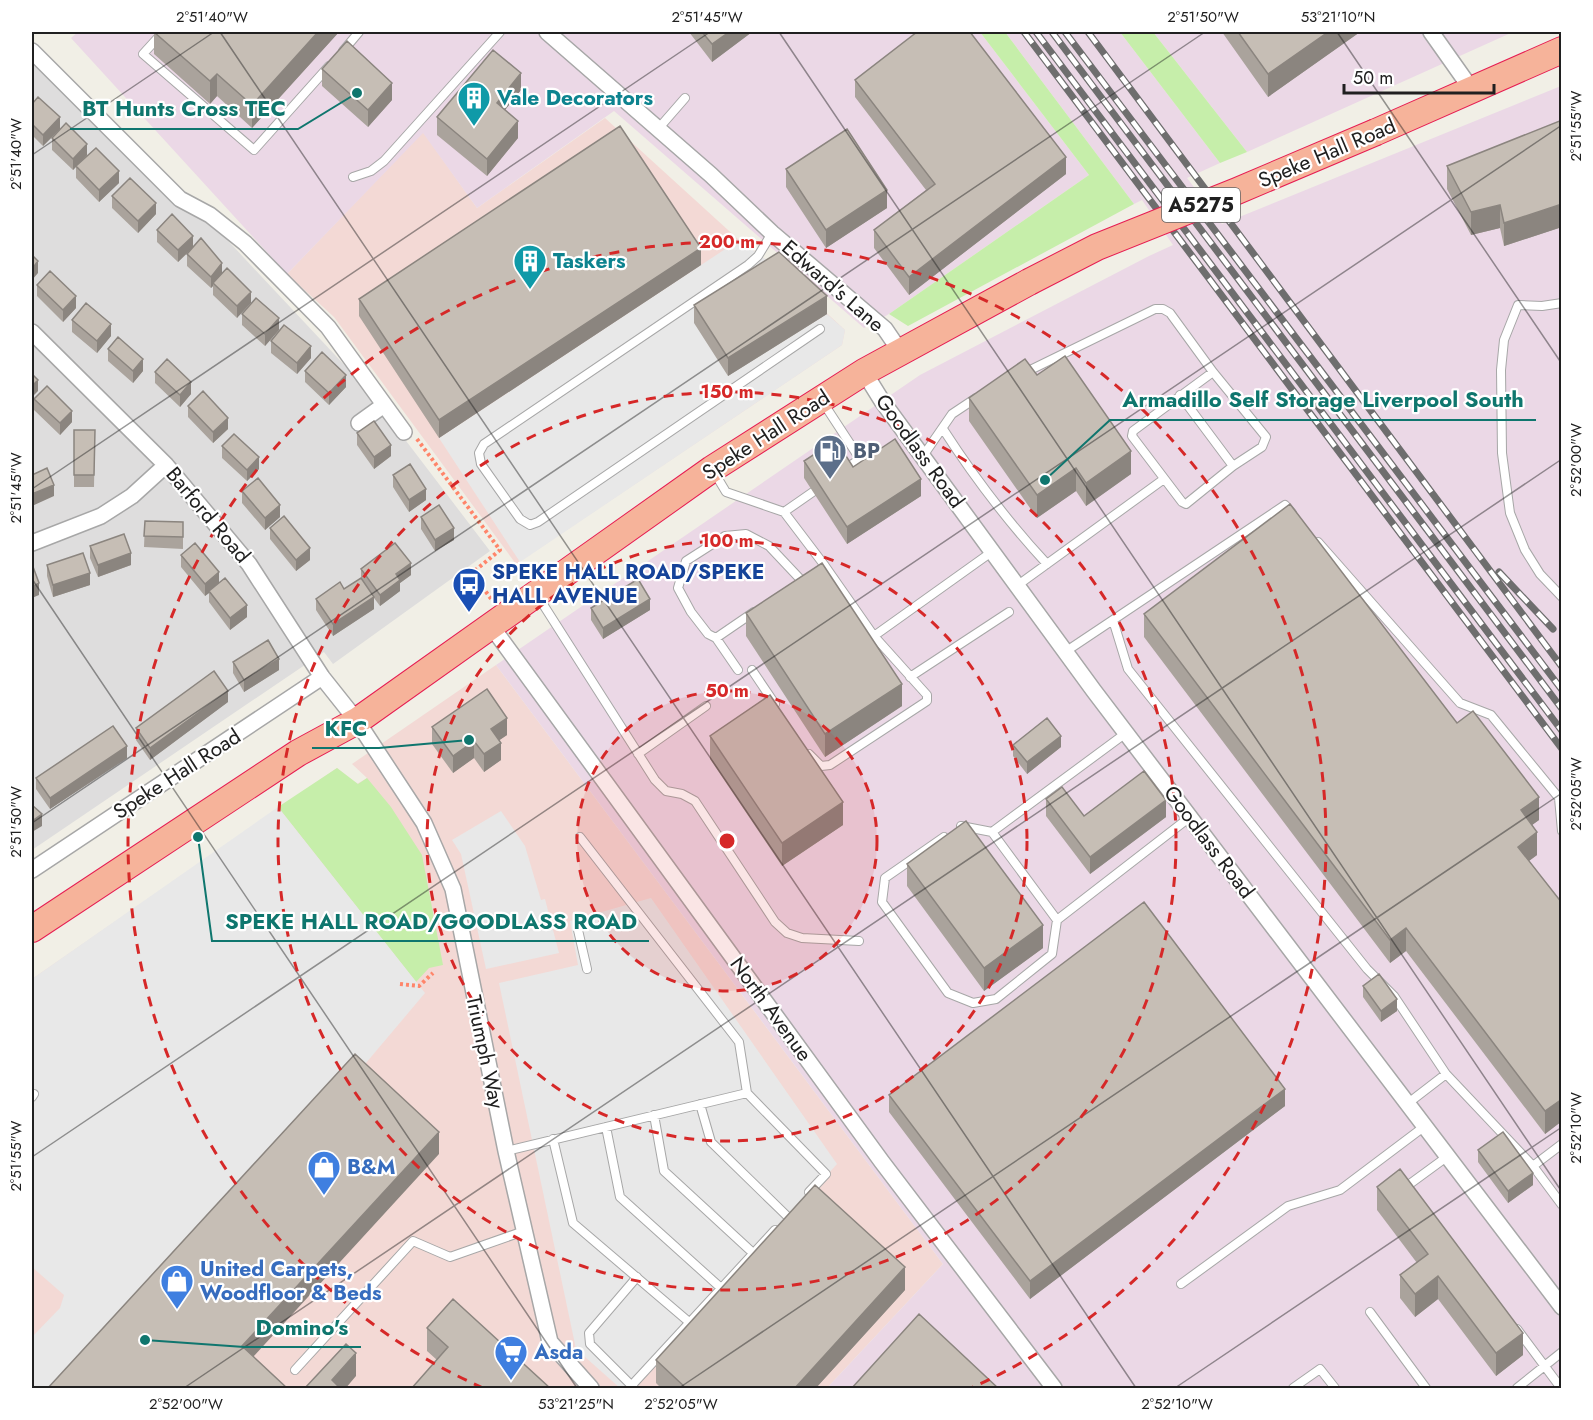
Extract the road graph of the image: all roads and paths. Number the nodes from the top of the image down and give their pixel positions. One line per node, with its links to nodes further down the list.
1 (164, 32): 2 (lane)
2 (360, 32)
3 (500, 32): 11 (lane)
4 (547, 32): 10 (street, Edward's Lane)
5 (1431, 32): 8 (street)
6 (1562, 50): 8 (highway, Speke Hall Road / A5275)
7 (32, 51): 23 (street)
8 (1472, 90): 16 (highway, Speke Hall Road / A5275, bridge)
9 (685, 98): 10 (lane)
10 (658, 129): 12 (street, Edward's Lane)
11 (353, 177)
12 (772, 233): 14 (lane); 16 (street, Edward's Lane)
13 (1562, 303): 47 (lane)
14 (820, 329)
15 (32, 332): 28 (street, Barford Road)
16 (900, 351): 17 (highway, Speke Hall Road / A5275)
17 (864, 372): 22 (highway, Speke Hall Road / A5275); 27 (street, Goodlass Road)
18 (1213, 372): 19 (lane); 21 (lane); 29 (lane)
19 (1014, 378)
20 (985, 393): 25 (lane)
21 (1180, 394): 29 (lane); 32 (lane)
22 (821, 400): 30 (highway, Speke Hall Road / A5275); 31 (lane)
23 (384, 405): 24 (street); 26 (street)
24 (359, 423)
25 (942, 429): 27 (lane); 39 (lane)
26 (404, 432): 51 (path)
27 (922, 456): 38 (street, Goodlass Road)
28 (166, 465): 37 (street); 58 (street, Barford Road)
29 (1233, 466): 32 (lane)
30 (712, 469): 34 (lane); 46 (highway, Speke Hall Road / A5275)
31 (840, 473)
32 (1164, 479): 39 (lane)
33 (830, 480): 34 (lane)
34 (784, 512): 40 (lane)
35 (1300, 522): 50 (lane)
36 (1314, 538): 66 (lane)
37 (32, 543)
38 (993, 551): 44 (street, Goodlass Road); 52 (lane)
39 (1047, 564): 44 (lane)
40 (825, 566): 41 (lane); 52 (lane)
41 (817, 571)
42 (809, 576): 43 (lane)
43 (802, 581): 45 (lane); 53 (lane)
44 (1018, 585): 54 (street, Goodlass Road)
45 (792, 587)
46 (537, 594): 51 (highway, Speke Hall Road / A5275); 64 (lane)
47 (1562, 597)
48 (764, 606): 53 (lane)
49 (1009, 612): 57 (lane)
50 (1113, 620): 54 (lane); 77 (lane)
51 (498, 622): 61 (highway, Speke Hall Road / A5275); 108 (street, North Avenue)
52 (874, 636): 57 (lane)
53 (716, 638): 55 (lane)
54 (1065, 651): 62 (street, Goodlass Road)
55 (738, 670)
56 (752, 670): 60 (lane)
57 (910, 677): 63 (lane)
58 (322, 678): 61 (street, Barford Road); 69 (street, Speke Hall Road)
59 (706, 706): 64 (lane)
60 (778, 709)
61 (357, 721): 71 (highway, Speke Hall Road / A5275); 86 (street, Triumph Way)
62 (1126, 733): 65 (street, Goodlass Road); 67 (lane)
63 (805, 748)
64 (638, 754): 73 (lane)
65 (1190, 817): 70 (lane); 80 (street, Goodlass Road)
66 (1562, 831)
67 (992, 832): 70 (lane); 70 (lane)
68 (580, 837): 78 (lane)
69 (32, 870)
70 (1057, 920)
71 (32, 930)
72 (578, 930): 74 (lane)
73 (859, 941)
74 (587, 969)
75 (432, 973): 76 (path)
76 (400, 984)
77 (1446, 1074): 80 (lane); 88 (lane)
78 (747, 1093): 79 (lane); 90 (lane)
79 (700, 1104): 81 (lane); 93 (lane)
80 (1407, 1104): 82 (street, Goodlass Road)
81 (654, 1115): 83 (lane); 95 (lane)
82 (1425, 1126): 87 (street, Goodlass Road); 97 (lane)
83 (606, 1127): 84 (lane); 98 (lane)
84 (553, 1139): 86 (lane); 96 (lane)
85 (1562, 1144): 88 (lane)
86 (506, 1150): 94 (street, Triumph Way)
87 (1448, 1156): 89 (lane); 99 (street, Goodlass Road)
88 (1533, 1166): 91 (lane)
89 (1414, 1196)
90 (802, 1200)
91 (1562, 1205)
92 (795, 1208): 93 (lane)
93 (787, 1216): 95 (lane)
94 (524, 1231): 105 (lane); 107 (street, Triumph Way)
95 (753, 1253): 98 (lane)
96 (637, 1277): 102 (lane); 106 (lane)
97 (1180, 1284)
98 (721, 1288): 102 (lane)
99 (1562, 1307)
100 (1370, 1312): 111 (lane)
101 (1509, 1319): 104 (lane)
102 (689, 1322): 106 (lane)
103 (1562, 1352): 104 (lane)
104 (1546, 1366): 112 (lane); 113 (lane)
105 (295, 1370)
106 (633, 1387)
107 (591, 1389)
108 (1054, 1389)
109 (1293, 1389): 110 (lane)
110 (1335, 1389)
111 (1426, 1389)
112 (1517, 1389)
113 (1561, 1389)

